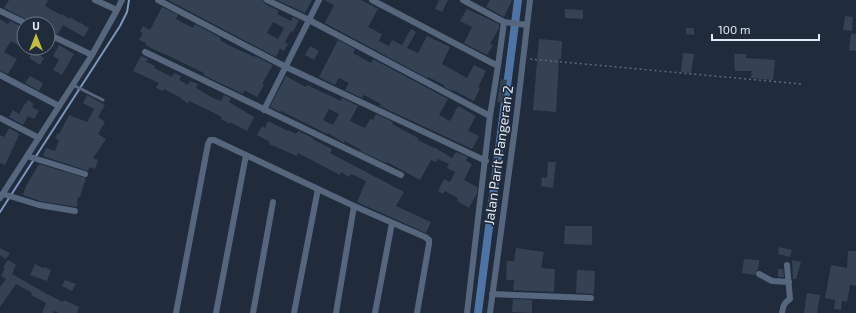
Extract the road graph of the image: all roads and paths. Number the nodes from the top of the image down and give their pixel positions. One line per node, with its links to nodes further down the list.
1 (95, 0): 9 (street)
2 (122, 0): 9 (street)
3 (158, 0): 20 (street)
4 (267, 0): 12 (street)
5 (319, 0): 12 (street)
6 (372, 0): 19 (street)
7 (463, 0): 13 (street)
8 (530, 0): 14 (street, Jalan Parit Pangeran 2)
9 (118, 10): 17 (street)
10 (0, 11): 11 (street)
11 (16, 19)
12 (309, 20): 20 (street); 27 (street)
13 (506, 23): 14 (street); 19 (street)
14 (525, 25): 18 (street, Jalan Parit Pangeran 2)
15 (56, 38): 17 (street)
16 (145, 52): 26 (street)
17 (92, 55): 23 (street)
18 (523, 59): 22 (path); 45 (street, Jalan Parit Pangeran 2)
19 (498, 66): 27 (street)
20 (286, 67): 26 (street); 32 (street)
21 (0, 75): 25 (street)
22 (800, 84)
23 (74, 86): 24 (lane); 25 (street)
24 (103, 100)
25 (58, 106): 29 (street)
26 (264, 110): 34 (street)
27 (490, 116): 32 (street)
28 (0, 118): 29 (street)
29 (39, 138): 31 (street)
30 (246, 155): 36 (street); 47 (street); 48 (street)
31 (29, 157): 33 (street); 37 (street)
32 (486, 161): 54 (street)
33 (85, 174)
34 (401, 175)
35 (0, 185): 37 (street)
36 (318, 189): 39 (street); 50 (street)
37 (4, 194): 40 (street)
38 (273, 202): 49 (street)
39 (354, 206): 41 (street); 51 (street)
40 (75, 211)
41 (392, 223): 52 (street); 53 (street)
42 (787, 265): 44 (street)
43 (759, 274): 44 (street)
44 (789, 282): 56 (street)
45 (492, 294): 46 (street); 55 (street, Jalan Parit Pangeran 2)
46 (591, 298)
47 (176, 313)
48 (216, 313)
49 (253, 313)
50 (294, 313)
51 (336, 313)
52 (376, 313)
53 (417, 313)
54 (467, 313)
55 (490, 313)
56 (782, 313)

